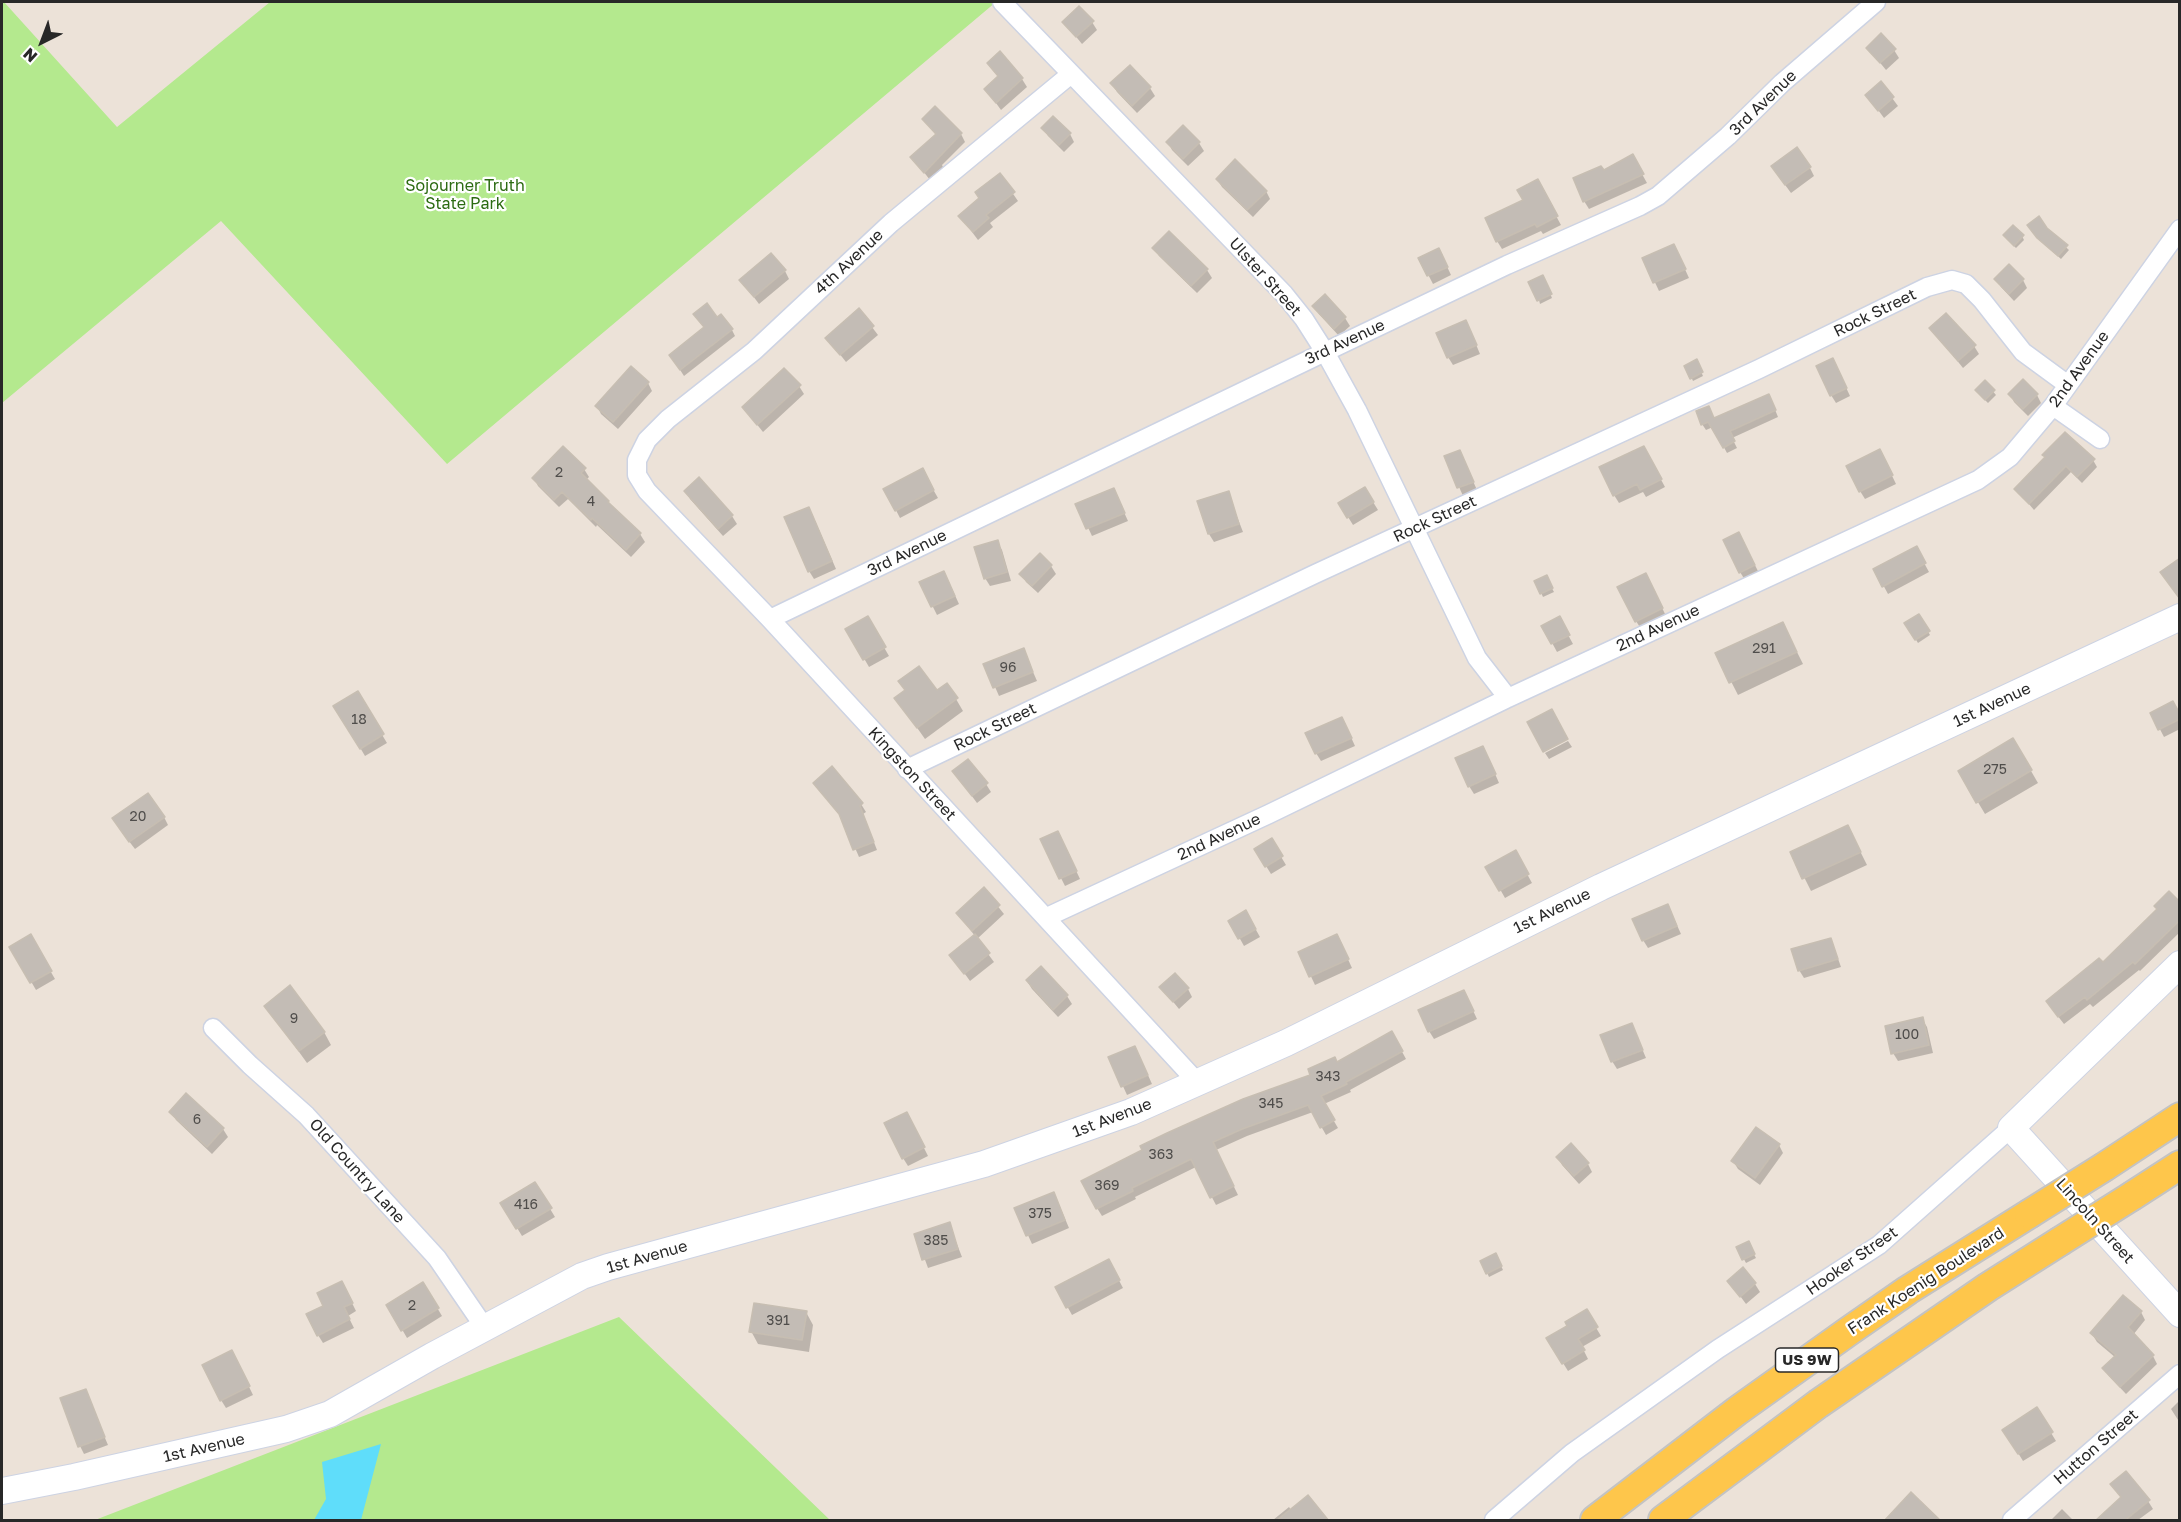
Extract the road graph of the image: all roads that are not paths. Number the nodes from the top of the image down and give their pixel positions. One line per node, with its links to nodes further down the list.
1 (1002, 2): 3 (street, Ulster Street)
2 (1876, 2): 5 (street, 3rd Avenue)
3 (1071, 74): 5 (street, Ulster Street); 9 (street, 4th Avenue)
4 (2180, 229): 6 (street, 2nd Avenue)
5 (1325, 352): 10 (street, Ulster Street); 12 (street, 3rd Avenue)
6 (2068, 385): 7 (street, 2nd Avenue); 10 (street, Rock Street)
7 (2053, 406): 8 (street); 13 (street, 2nd Avenue)
8 (2100, 440)
9 (637, 460): 12 (street, Kingston Street)
10 (1414, 529): 13 (street, Ulster Street); 14 (street, Rock Street)
11 (2180, 617): 18 (street, 1st Avenue)
12 (770, 620): 14 (street, Kingston Street)
13 (1508, 698): 15 (street, 2nd Avenue)
14 (907, 769): 15 (street, Kingston Street)
15 (1047, 917): 18 (street, Kingston Street)
16 (2180, 964): 20 (street, Hooker Street)
17 (213, 1028): 23 (street, Old Country Lane)
18 (1198, 1083): 23 (street, 1st Avenue)
19 (2180, 1117): 27 (main road, Frank Koenig Boulevard / US 9W, bridge)
20 (2011, 1128): 22 (street, Lincoln Street); 26 (street, Hooker Street)
21 (2180, 1165): 28 (main road, US 9W, bridge)
22 (2180, 1314)
23 (485, 1328): 25 (street, 1st Avenue)
24 (2180, 1374): 29 (street, Hutton Street)
25 (2, 1491)
26 (1494, 1521)
27 (1595, 1521)
28 (1663, 1521)
29 (2012, 1521)

